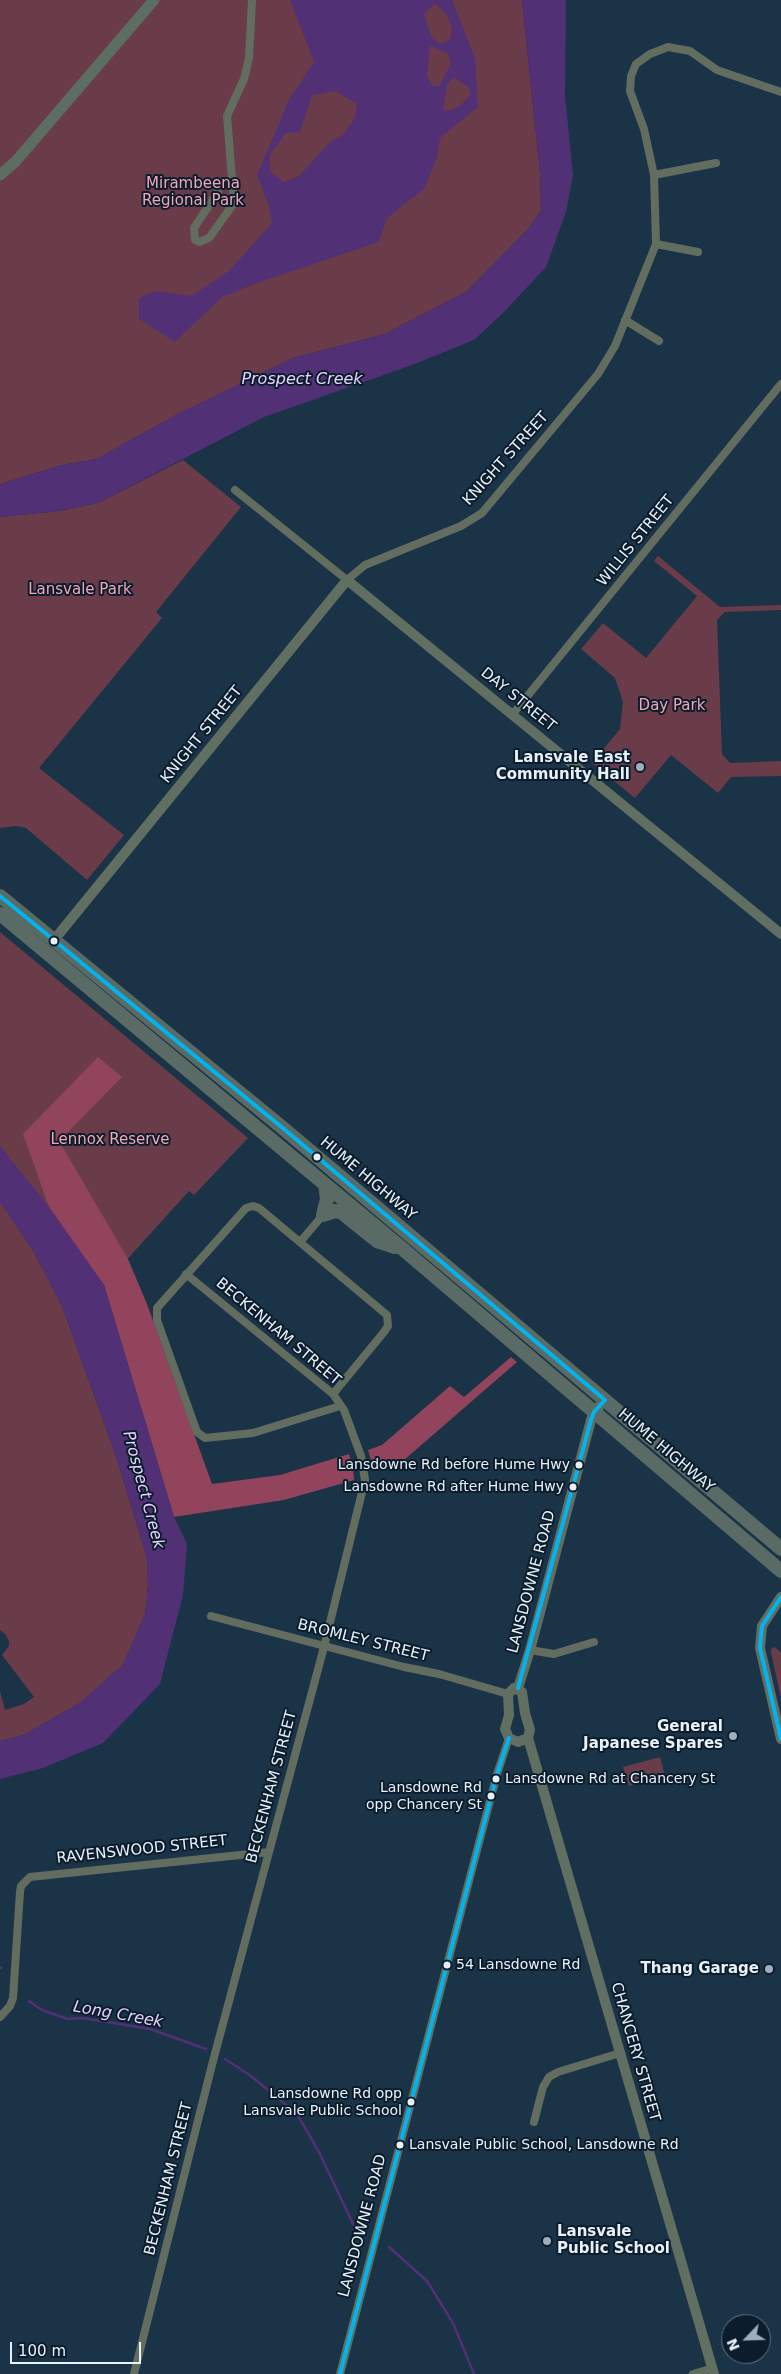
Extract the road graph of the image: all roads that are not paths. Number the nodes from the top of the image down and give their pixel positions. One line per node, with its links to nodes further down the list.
1 (154, 0): 5 (main road)
2 (252, 0): 7 (street)
3 (781, 92): 6 (street, KNIGHT STREET)
4 (716, 163): 6 (street)
5 (0, 175)
6 (654, 175): 8 (street, KNIGHT STREET)
7 (218, 192)
8 (656, 244): 9 (street); 10 (street, KNIGHT STREET)
9 (698, 252)
10 (625, 320): 11 (street); 14 (street, KNIGHT STREET)
11 (659, 341)
12 (781, 384): 15 (street, WILLIS STREET)
13 (235, 490): 14 (street, DAY STREET)
14 (347, 580): 15 (street, DAY STREET); 19 (street, KNIGHT STREET)
15 (512, 715): 18 (street, DAY STREET)
16 (0, 896): 19 (highway, HUME HIGHWAY)
17 (0, 914): 20 (highway, HUME HIGHWAY)
18 (781, 934)
19 (54, 940): 26 (highway, HUME HIGHWAY)
20 (325, 1184): 21 (highway); 23 (highway, HUME HIGHWAY)
21 (323, 1216): 22 (street); 23 (highway)
22 (300, 1242): 24 (street); 25 (street)
23 (404, 1250): 28 (highway, HUME HIGHWAY)
24 (186, 1274): 25 (street, BECKENHAM STREET); 27 (street)
25 (333, 1394): 27 (street, BECKENHAM STREET)
26 (605, 1400): 28 (street, LANSDOWNE ROAD); 29 (highway, HUME HIGHWAY)
27 (340, 1406): 34 (street, BECKENHAM STREET)
28 (594, 1412): 30 (highway, HUME HIGHWAY); 35 (street, LANSDOWNE ROAD)
29 (781, 1549)
30 (781, 1571)
31 (781, 1597): 40 (street)
32 (211, 1616): 34 (street, BROMLEY STREET)
33 (594, 1642): 35 (street)
34 (324, 1646): 37 (street, BROMLEY STREET); 41 (street, BECKENHAM STREET)
35 (530, 1650): 36 (street, LANSDOWNE ROAD)
36 (518, 1688): 37 (street); 39 (street, CHANCERY STREET)
37 (508, 1694): 38 (street)
38 (509, 1738): 39 (street); 47 (street, LANSDOWNE ROAD)
39 (528, 1738): 43 (street, CHANCERY STREET)
40 (781, 1739)
41 (269, 1852): 42 (street, RAVENSWOOD STREET); 46 (street, BECKENHAM STREET)
42 (0, 2017)
43 (620, 2053): 44 (street); 45 (street, CHANCERY STREET)
44 (534, 2122)
45 (714, 2371): 48 (street)
46 (134, 2374)
47 (340, 2374)
48 (693, 2374)

